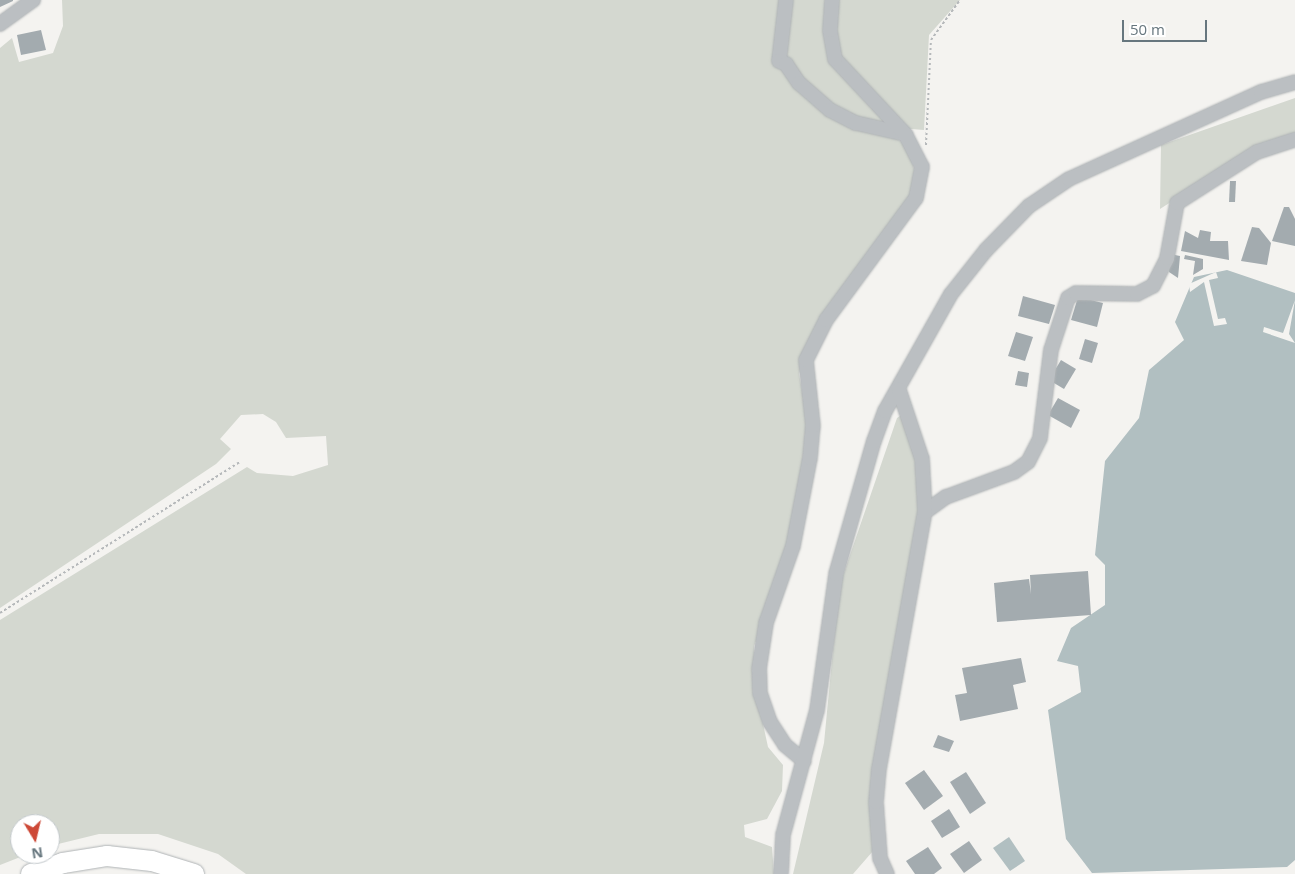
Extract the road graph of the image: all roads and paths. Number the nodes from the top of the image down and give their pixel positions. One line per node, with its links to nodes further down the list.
1 (32, 0): 5 (street)
2 (786, 0): 7 (street)
3 (832, 0): 7 (street)
4 (960, 0): 9 (path)
5 (0, 24)
6 (1295, 82): 10 (street)
7 (906, 134): 9 (street)
8 (1295, 140): 12 (street)
9 (922, 167): 14 (street)
10 (899, 390): 12 (street); 14 (street)
11 (240, 462): 13 (path)
12 (925, 512): 18 (street)
13 (0, 613)
14 (804, 761): 17 (street)
15 (30, 874): 16 (highway)
16 (194, 874)
17 (781, 874)
18 (887, 874)

